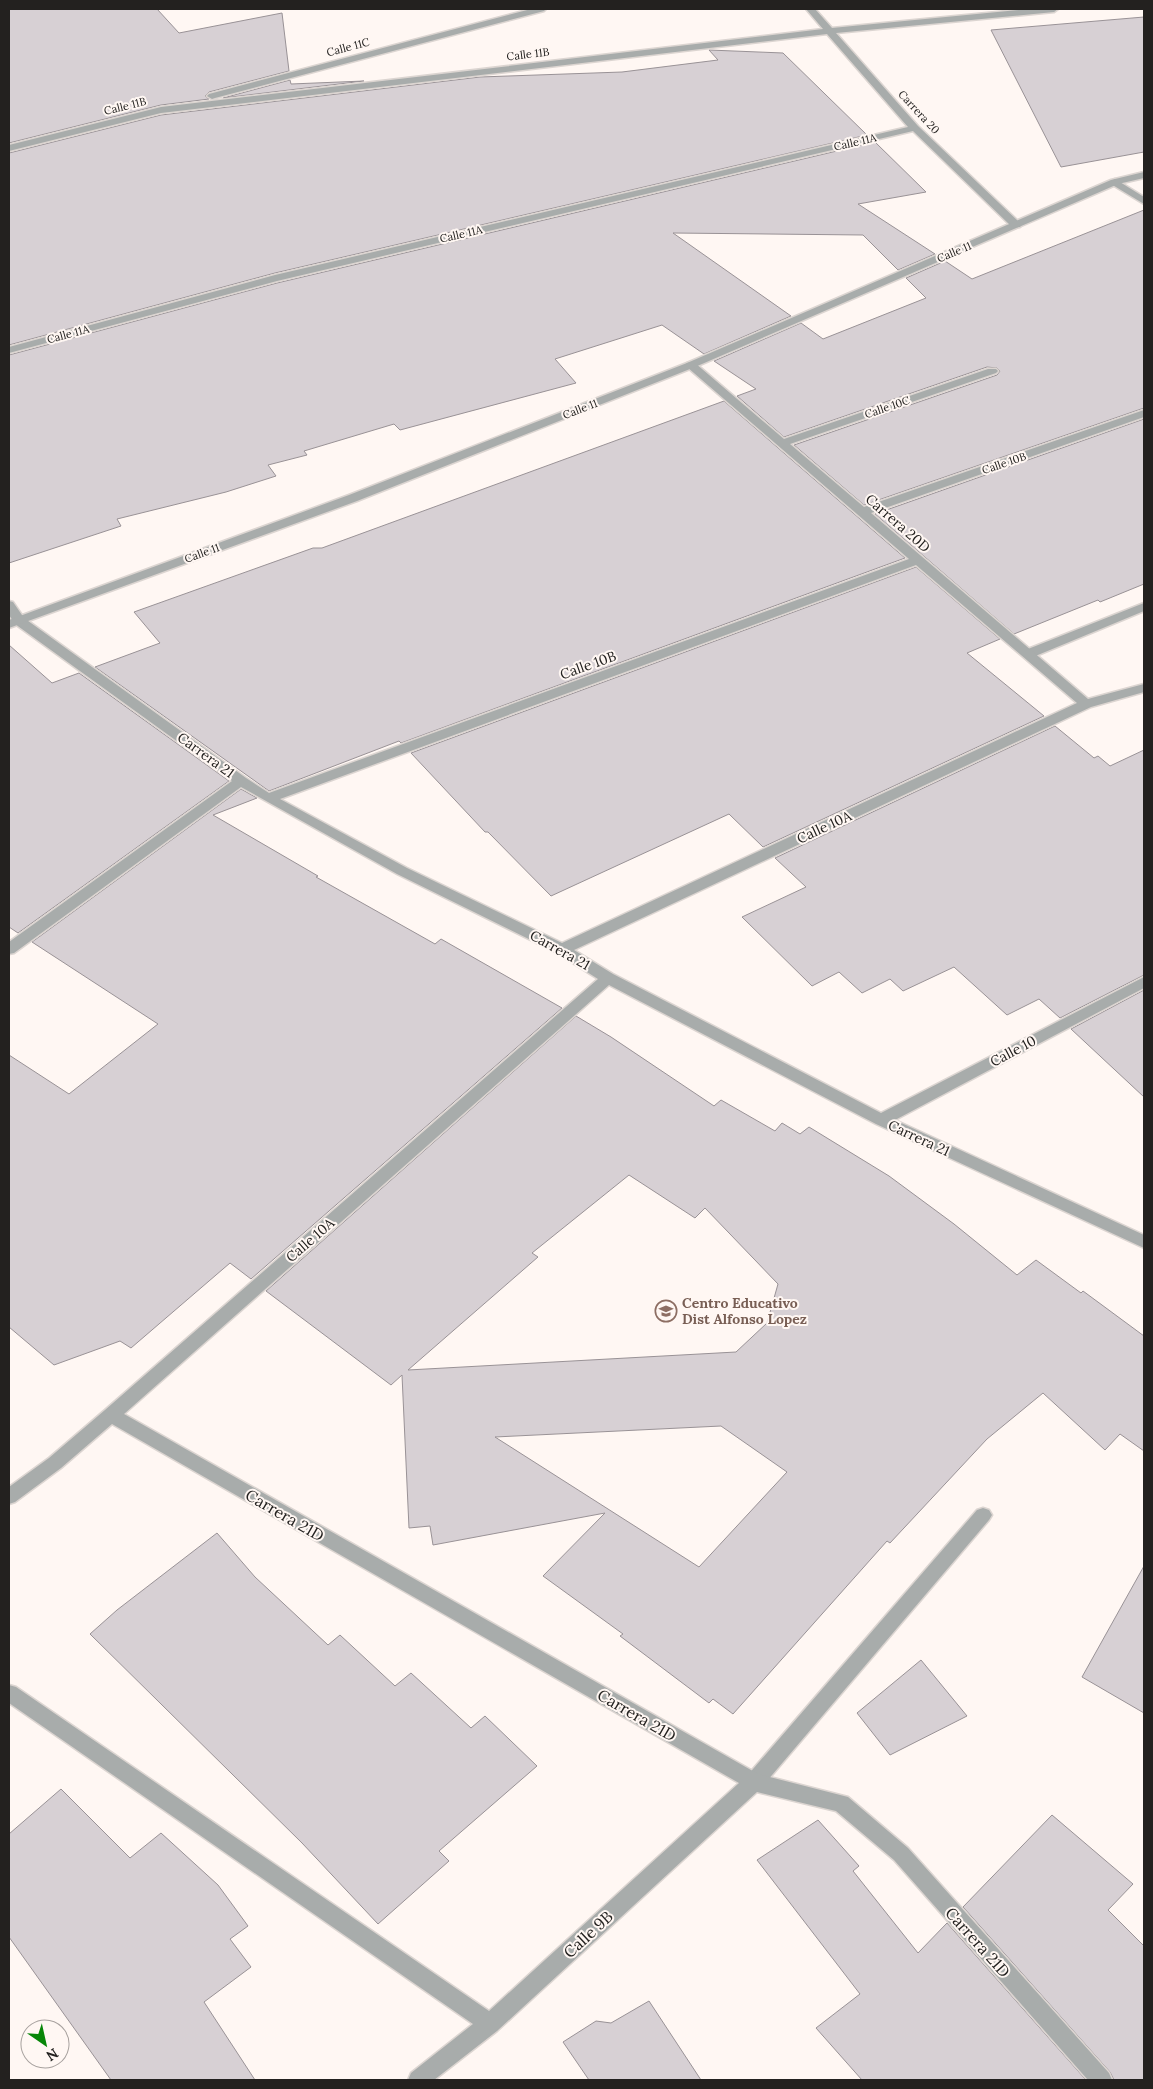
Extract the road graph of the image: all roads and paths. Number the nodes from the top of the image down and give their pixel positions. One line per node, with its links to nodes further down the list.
1 (541, 9): 5 (street, Calle 11C)
2 (810, 9): 4 (street, Carrera 20)
3 (1054, 9): 4 (street, Calle 11B)
4 (831, 31): 5 (street, Calle 11B); 6 (street, Carrera 20)
5 (161, 110): 7 (street, Calle 11B)
6 (916, 128): 11 (street, Carrera 20); 12 (street, Calle 11A)
7 (9, 148)
8 (1144, 175): 9 (street, Calle 11)
9 (1115, 182): 10 (street); 11 (street, Calle 11)
10 (1144, 201)
11 (1016, 225): 13 (street, Calle 11)
12 (9, 350)
13 (691, 365): 16 (street, Carrera 20D); 21 (street, Calle 11)
14 (992, 371): 16 (street, Calle 10C)
15 (1144, 413): 17 (street, Calle 10B)
16 (782, 443): 17 (street, Carrera 20D)
17 (863, 512): 18 (street, Carrera 20D)
18 (918, 560): 22 (street, Carrera 20D); 26 (street, Calle 10B)
19 (9, 605): 21 (street, Carrera 21)
20 (1144, 607): 22 (street)
21 (14, 622): 25 (street, Carrera 21)
22 (1028, 654): 24 (street, Carrera 20D)
23 (1144, 688): 24 (street, Calle 10A)
24 (1086, 704): 28 (street, Calle 10A)
25 (241, 781): 26 (street, Carrera 21); 27 (street)
26 (268, 798): 28 (street, Carrera 21)
27 (9, 949)
28 (562, 949): 29 (street, Carrera 21)
29 (608, 978): 31 (street, Carrera 21); 33 (street, Calle 10A)
30 (1144, 982): 31 (street, Calle 10)
31 (881, 1120): 32 (street, Carrera 21)
32 (1144, 1242)
33 (110, 1415): 34 (street, Calle 10A); 37 (street, Carrera 21D)
34 (9, 1497)
35 (982, 1515): 37 (street, Calle 9B)
36 (9, 1693): 38 (street)
37 (754, 1782): 38 (street, Calle 9B); 40 (street, Carrera 21D)
38 (490, 2024): 39 (street, Calle 9B)
39 (418, 2080)
40 (1102, 2080)

